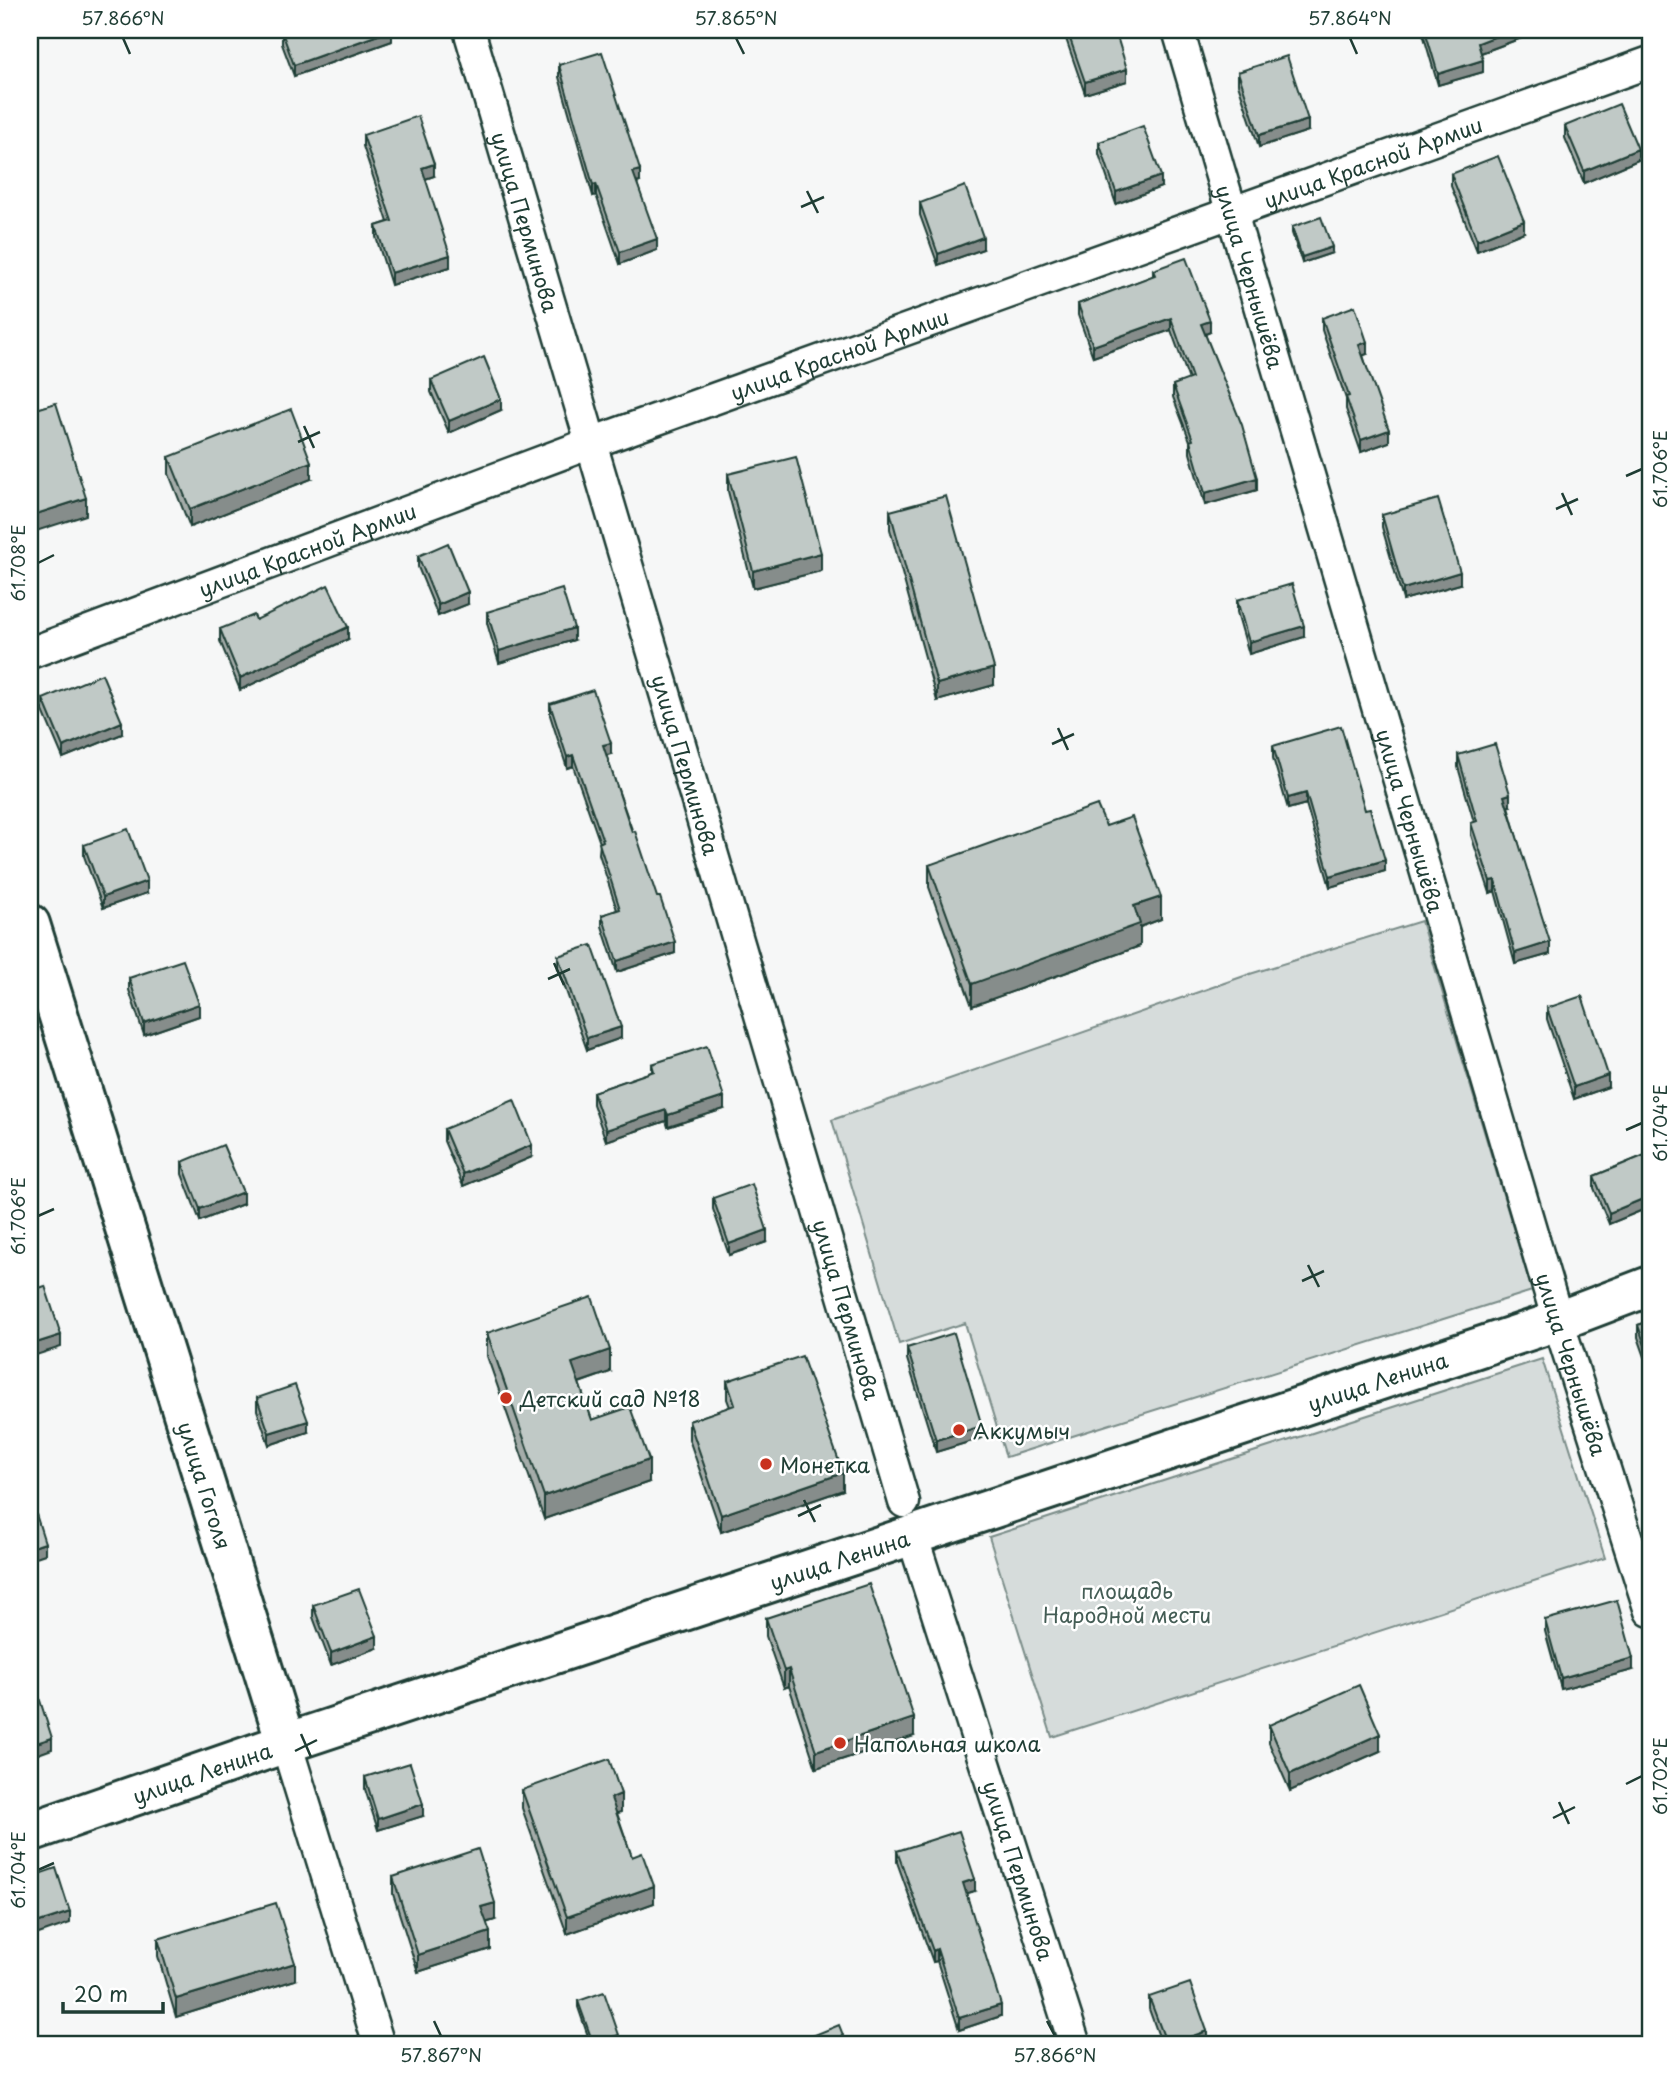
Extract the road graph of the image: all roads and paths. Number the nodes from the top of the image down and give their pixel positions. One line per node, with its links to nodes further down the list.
1 (469, 30): 5 (street, улица Перминова)
2 (1178, 30): 4 (street, улица Чернышёва)
3 (1650, 62): 4 (street, улица Красной Армии)
4 (1230, 211): 5 (street, улица Красной Армии); 9 (street, улица Чернышёва)
5 (591, 443): 6 (street, улица Красной Армии); 10 (street, улица Перминова)
6 (30, 653)
7 (30, 924): 12 (street, улица Гоголя)
8 (1650, 1286): 9 (street, улица Ленина)
9 (1558, 1321): 10 (street, улица Ленина); 11 (street, улица Чернышёва)
10 (908, 1519): 12 (street, улица Ленина); 15 (street, улица Перминова)
11 (1650, 1611)
12 (286, 1743): 13 (street, улица Ленина); 14 (street, улица Гоголя)
13 (30, 1832)
14 (379, 2045)
15 (1075, 2045)

